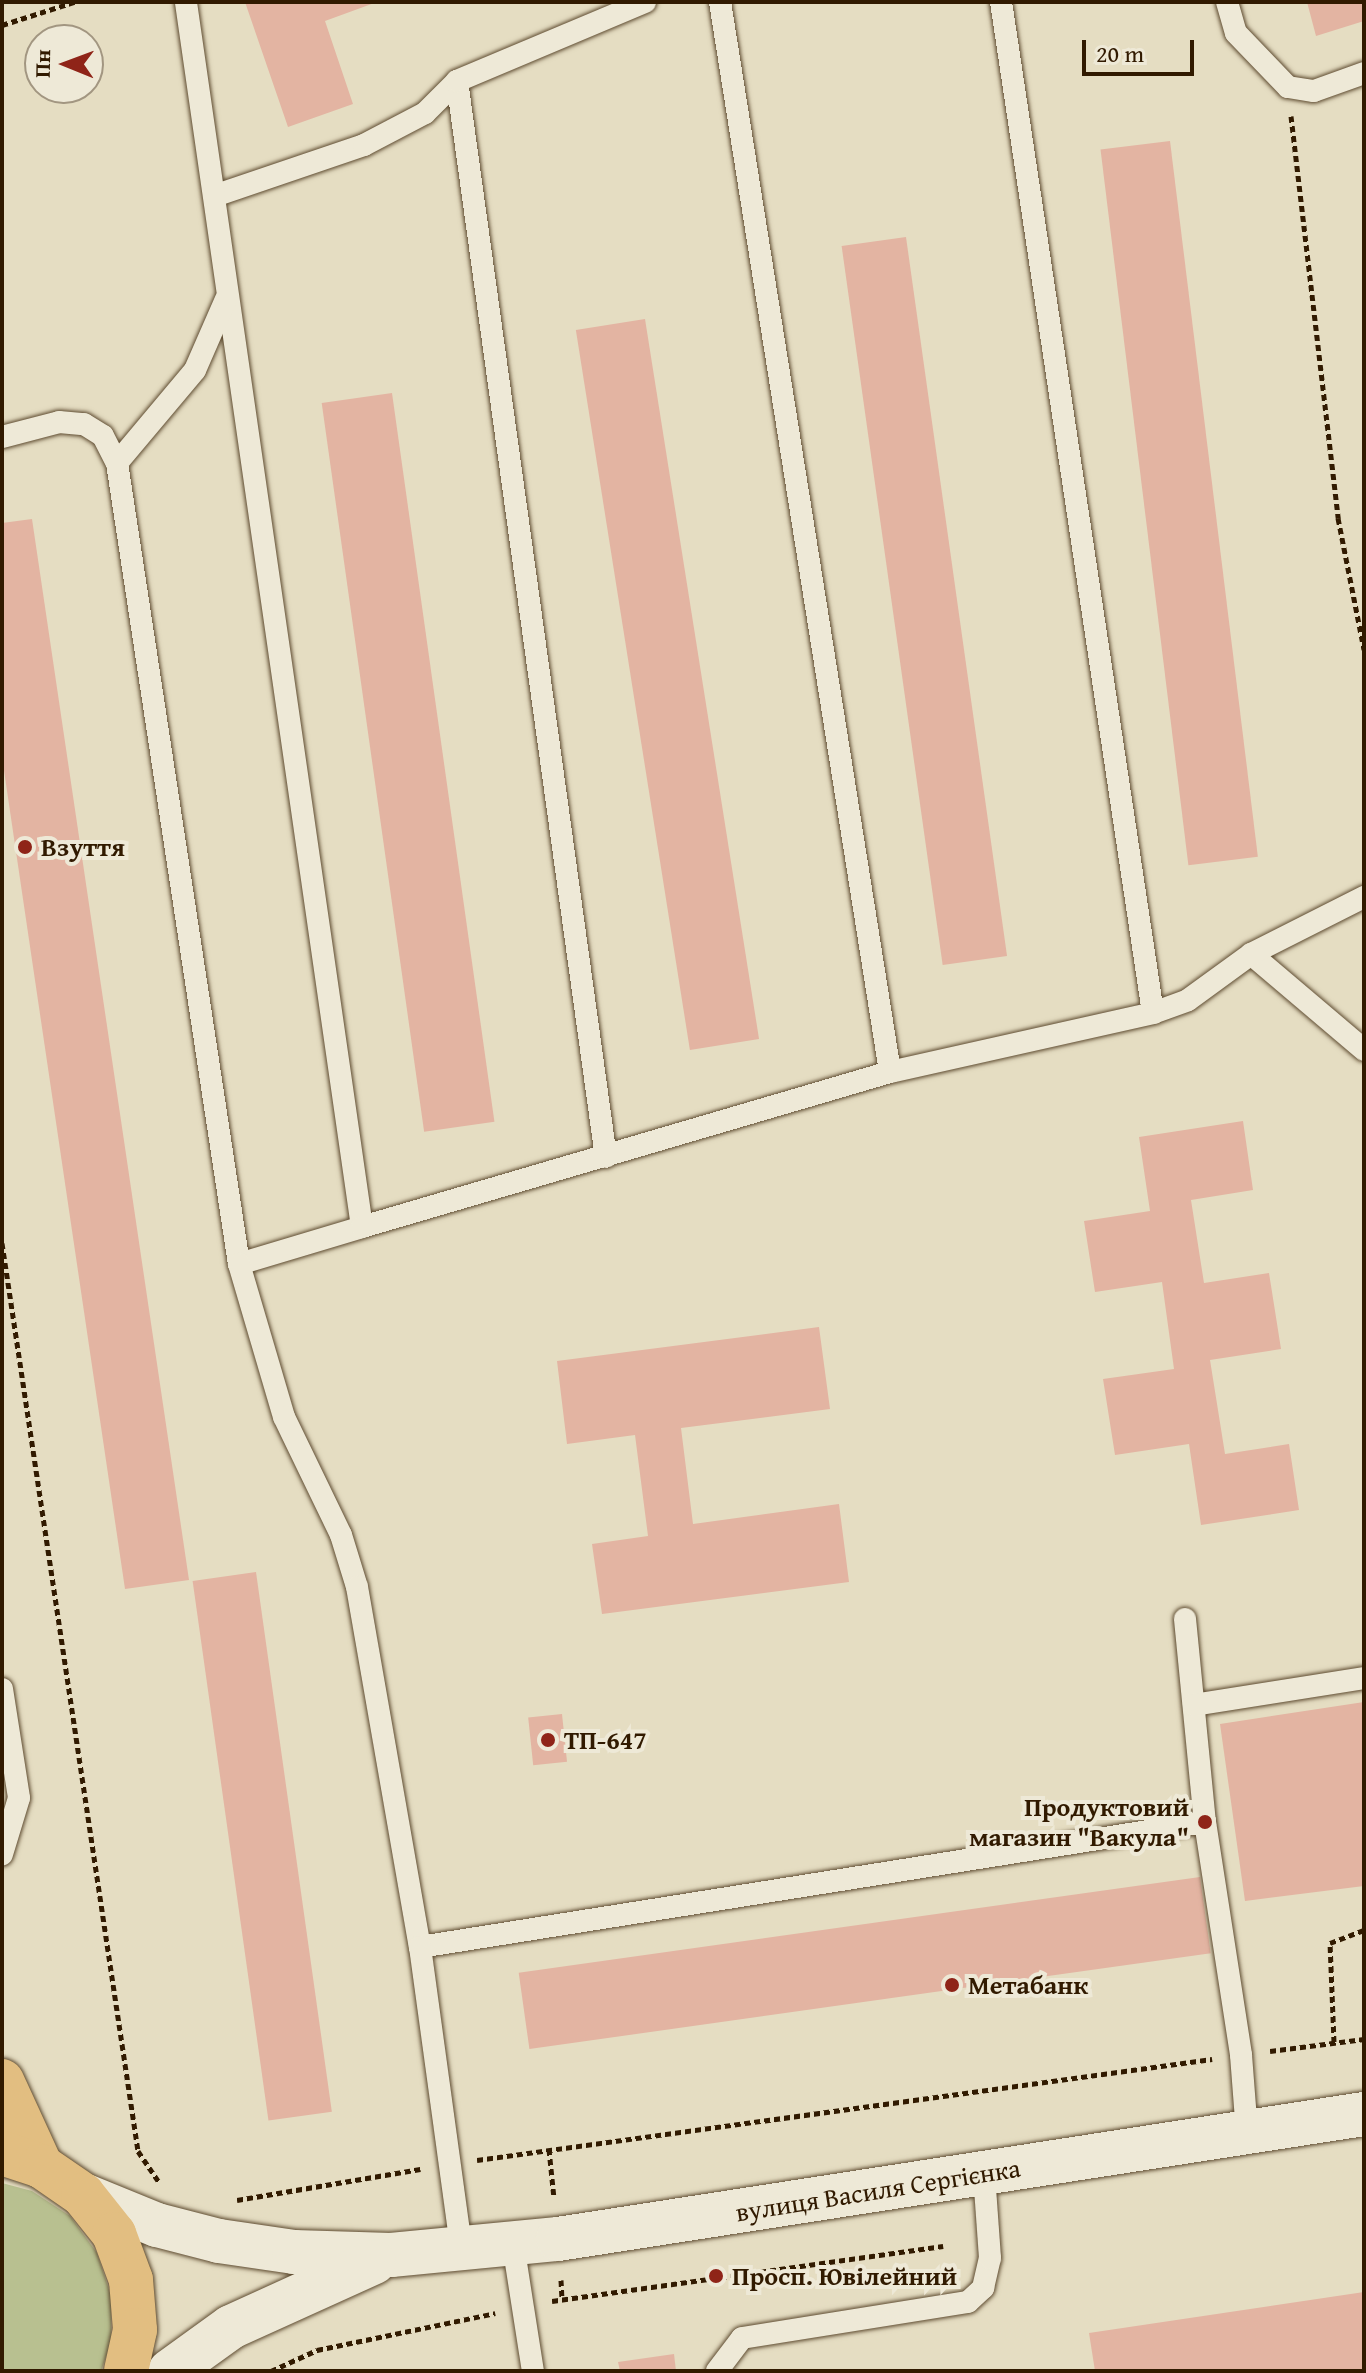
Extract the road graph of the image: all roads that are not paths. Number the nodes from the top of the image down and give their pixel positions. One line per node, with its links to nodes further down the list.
1 (186, 2): 8 (lane)
2 (645, 2): 7 (lane)
3 (720, 2): 16 (lane)
4 (1001, 2): 14 (lane)
5 (1227, 2): 6 (lane)
6 (1364, 73)
7 (457, 81): 8 (lane); 17 (lane)
8 (217, 195): 9 (lane)
9 (226, 299): 11 (lane); 18 (lane)
10 (2, 437): 11 (lane)
11 (117, 463): 19 (lane)
12 (1364, 897): 13 (lane)
13 (1251, 954): 14 (lane); 15 (lane)
14 (1153, 1013): 16 (lane)
15 (1364, 1050)
16 (890, 1072): 17 (lane)
17 (606, 1157): 18 (lane)
18 (362, 1227): 19 (lane)
19 (239, 1264): 26 (lane)
20 (1185, 1619): 23 (lane)
21 (1364, 1678): 23 (lane)
22 (2, 1689): 25 (lane)
23 (1194, 1705): 24 (lane)
24 (1205, 1822): 26 (lane); 29 (lane)
25 (2, 1854)
26 (420, 1947): 34 (lane)
27 (2, 2081): 30 (main road)
28 (1364, 2114): 29 (main road, вулиця Василя Сергієнка)
29 (1247, 2133): 31 (main road, вулиця Василя Сергієнка)
30 (22, 2159): 32 (main road)
31 (984, 2174): 33 (main road, вулиця Василя Сергієнка); 39 (lane)
32 (83, 2195): 35 (main road, вулиця Василя Сергієнка); 36 (main road)
33 (513, 2244): 34 (main road, вулиця Василя Сергієнка); 38 (lane)
34 (461, 2248): 35 (main road, вулиця Василя Сергієнка)
35 (391, 2255): 37 (main road, вулиця Василя Сергієнка)
36 (126, 2371)
37 (170, 2371)
38 (533, 2371)
39 (717, 2371)

